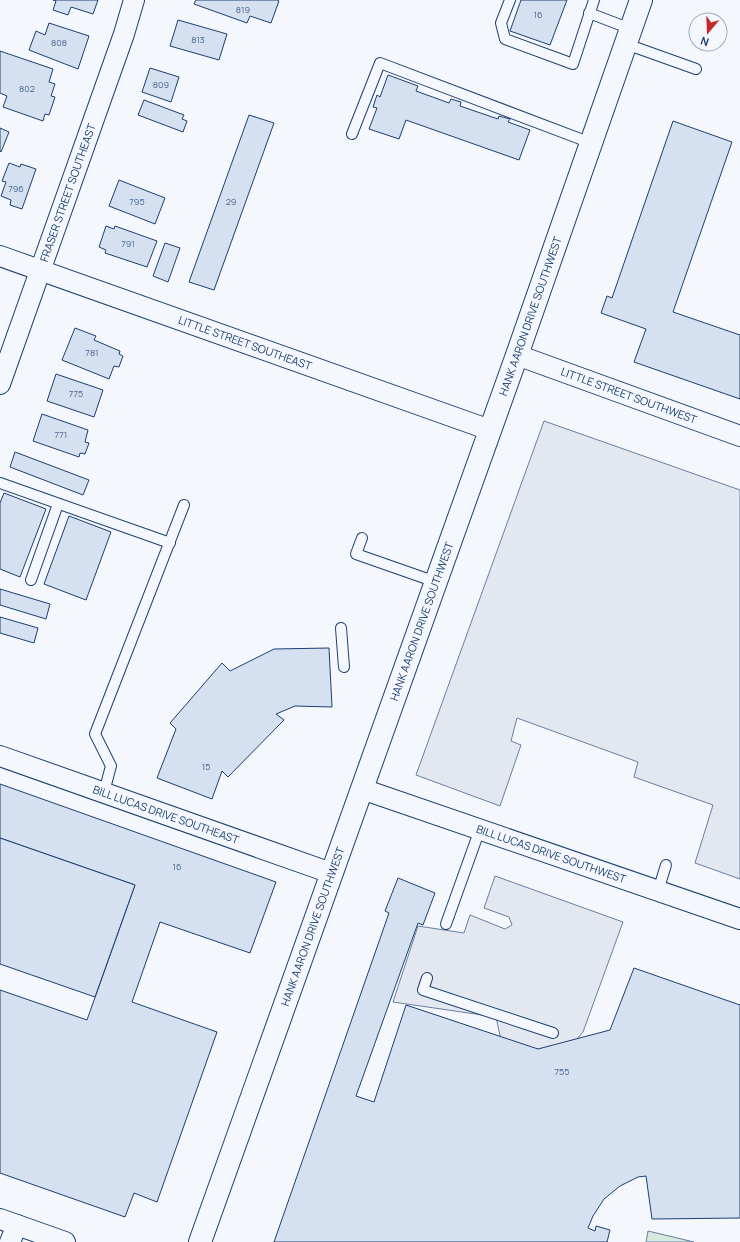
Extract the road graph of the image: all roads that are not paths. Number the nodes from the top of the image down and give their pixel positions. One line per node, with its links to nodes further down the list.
1 (134, 0): 11 (street, FRASER STREET SOUTHEAST)
2 (510, 0): 5 (lane)
3 (594, 0): 5 (lane)
4 (641, 0): 6 (main road, HANK AARON DRIVE SOUTHWEST)
5 (589, 13): 6 (lane)
6 (628, 36): 7 (lane); 9 (main road, HANK AARON DRIVE SOUTHWEST)
7 (696, 69)
8 (352, 134): 9 (lane)
9 (591, 143): 12 (main road, HANK AARON DRIVE SOUTHWEST)
10 (0, 256): 11 (street, LITTLE STREET SOUTHEAST)
11 (40, 270): 13 (street, FRASER STREET SOUTHEAST); 14 (street, LITTLE STREET SOUTHEAST)
12 (517, 355): 14 (main road, HANK AARON DRIVE SOUTHWEST); 15 (street, LITTLE STREET SOUTHWEST)
13 (0, 384)
14 (490, 430): 22 (main road, HANK AARON DRIVE SOUTHWEST)
15 (740, 436)
16 (0, 483): 17 (lane)
17 (58, 504): 20 (lane); 21 (lane)
18 (184, 505): 20 (lane)
19 (362, 538): 22 (lane)
20 (170, 543): 27 (lane)
21 (32, 580)
22 (436, 582): 26 (main road, HANK AARON DRIVE SOUTHWEST)
23 (341, 628): 24 (lane)
24 (344, 667)
25 (0, 756): 27 (street, BILL LUCAS DRIVE SOUTHEAST)
26 (362, 789): 28 (street, BILL LUCAS DRIVE SOUTHWEST); 30 (main road, HANK AARON DRIVE SOUTHWEST)
27 (104, 792): 30 (street, BILL LUCAS DRIVE SOUTHEAST)
28 (480, 829): 31 (street, BILL LUCAS DRIVE SOUTHWEST); 33 (lane)
29 (666, 865): 31 (lane)
30 (331, 873): 38 (main road, HANK AARON DRIVE SOUTHWEST)
31 (658, 891): 32 (street, BILL LUCAS DRIVE SOUTHWEST)
32 (740, 919)
33 (446, 924)
34 (427, 978): 35 (lane)
35 (553, 1033)
36 (9, 1229): 37 (street)
37 (65, 1242)
38 (200, 1242)

